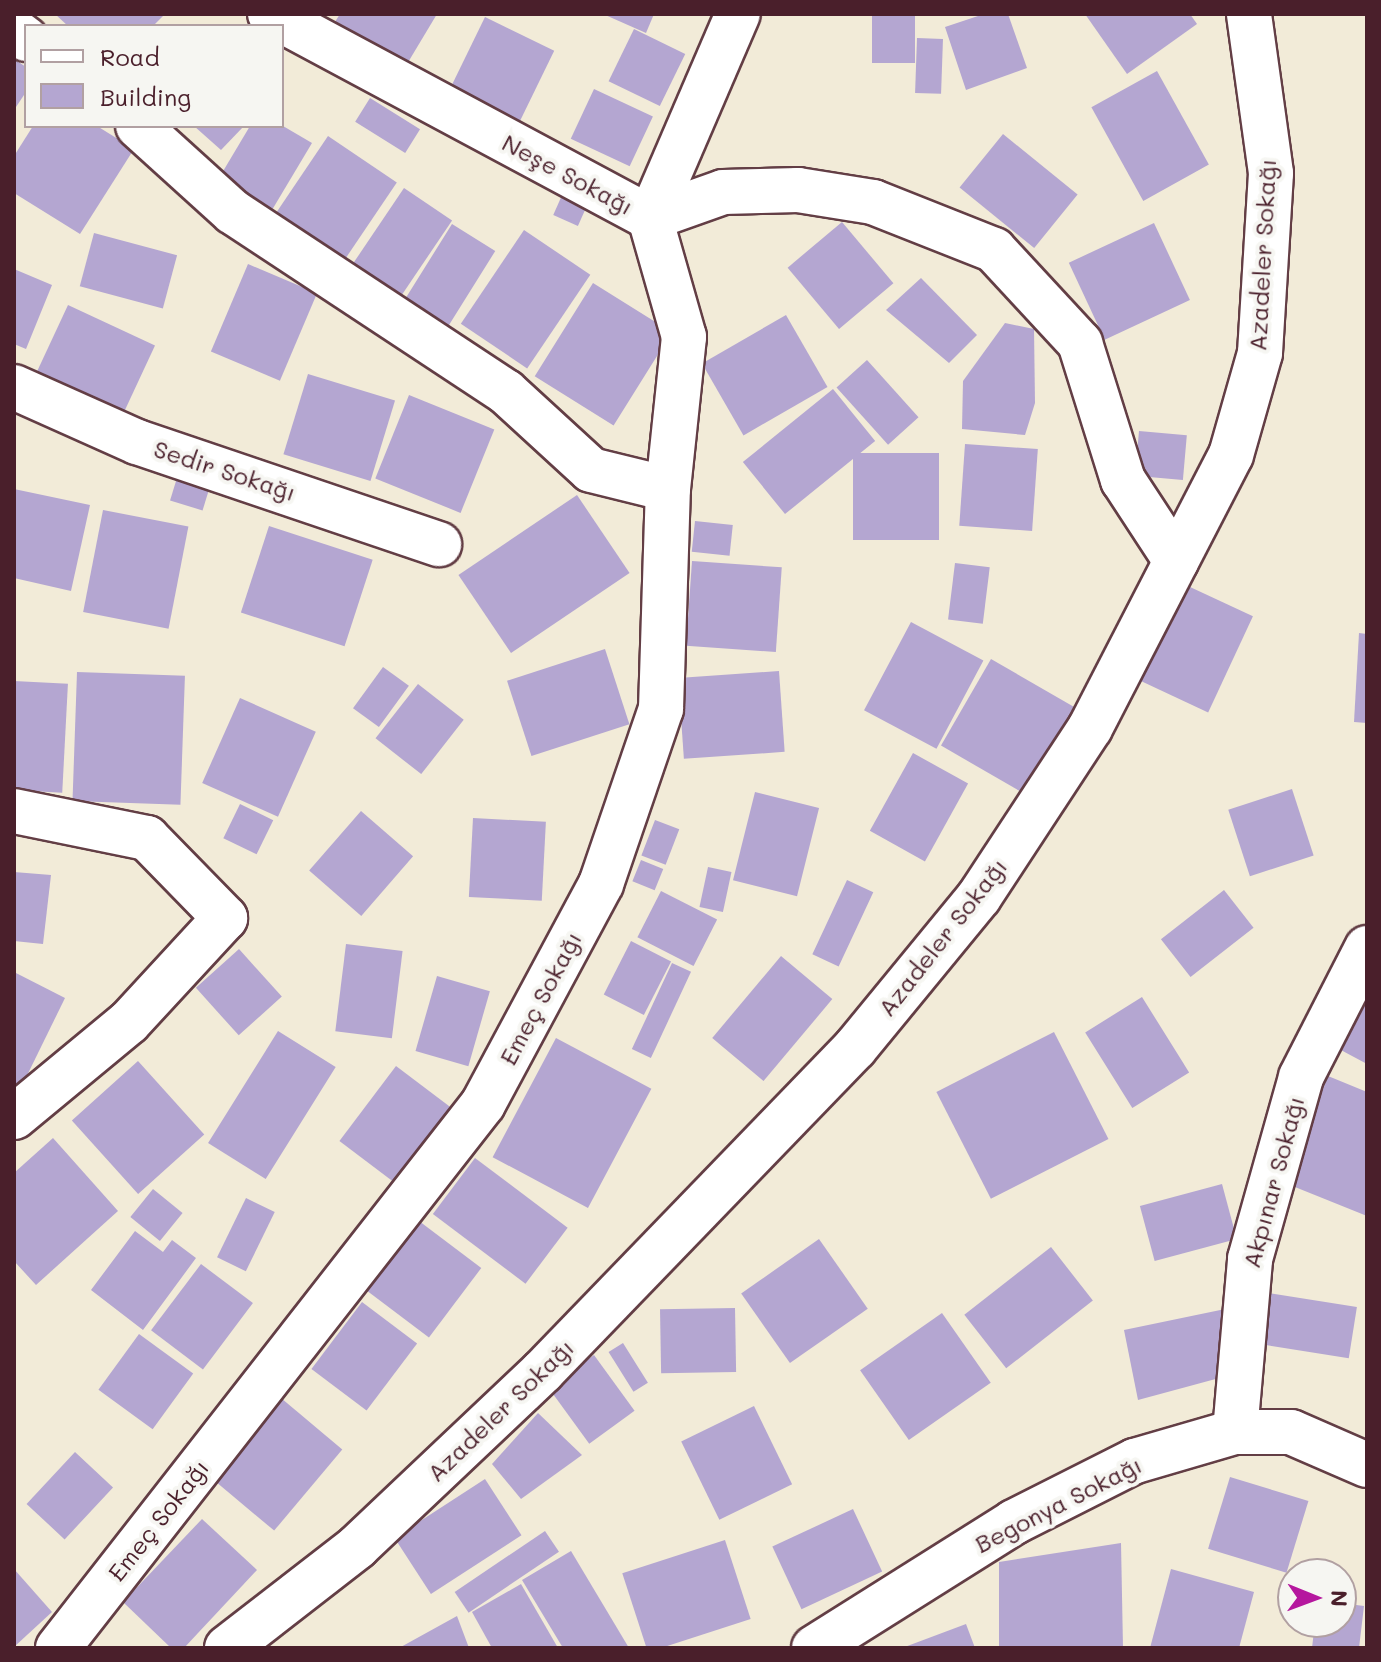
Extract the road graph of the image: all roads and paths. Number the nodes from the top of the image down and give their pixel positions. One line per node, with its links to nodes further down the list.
1 (270, 14): 5 (street, Neşe Sokağı)
2 (738, 14): 5 (street)
3 (1249, 14): 9 (street, Azadeler Sokağı)
4 (140, 128): 7 (street)
5 (650, 218): 7 (street, Emeç Sokağı); 9 (street, Neşe Sokağı)
6 (14, 387): 8 (street, Sedir Sokağı)
7 (668, 489): 15 (street, Emeç Sokağı)
8 (439, 544)
9 (1176, 561): 16 (street, Azadeler Sokağı)
10 (14, 811): 12 (street)
11 (1367, 948): 13 (street, Akpınar Sokağı)
12 (14, 1117)
13 (1235, 1432): 14 (street, Begonya Sokağı); 17 (street, Begonya Sokağı)
14 (1367, 1465)
15 (58, 1648)
16 (227, 1648)
17 (814, 1648)

